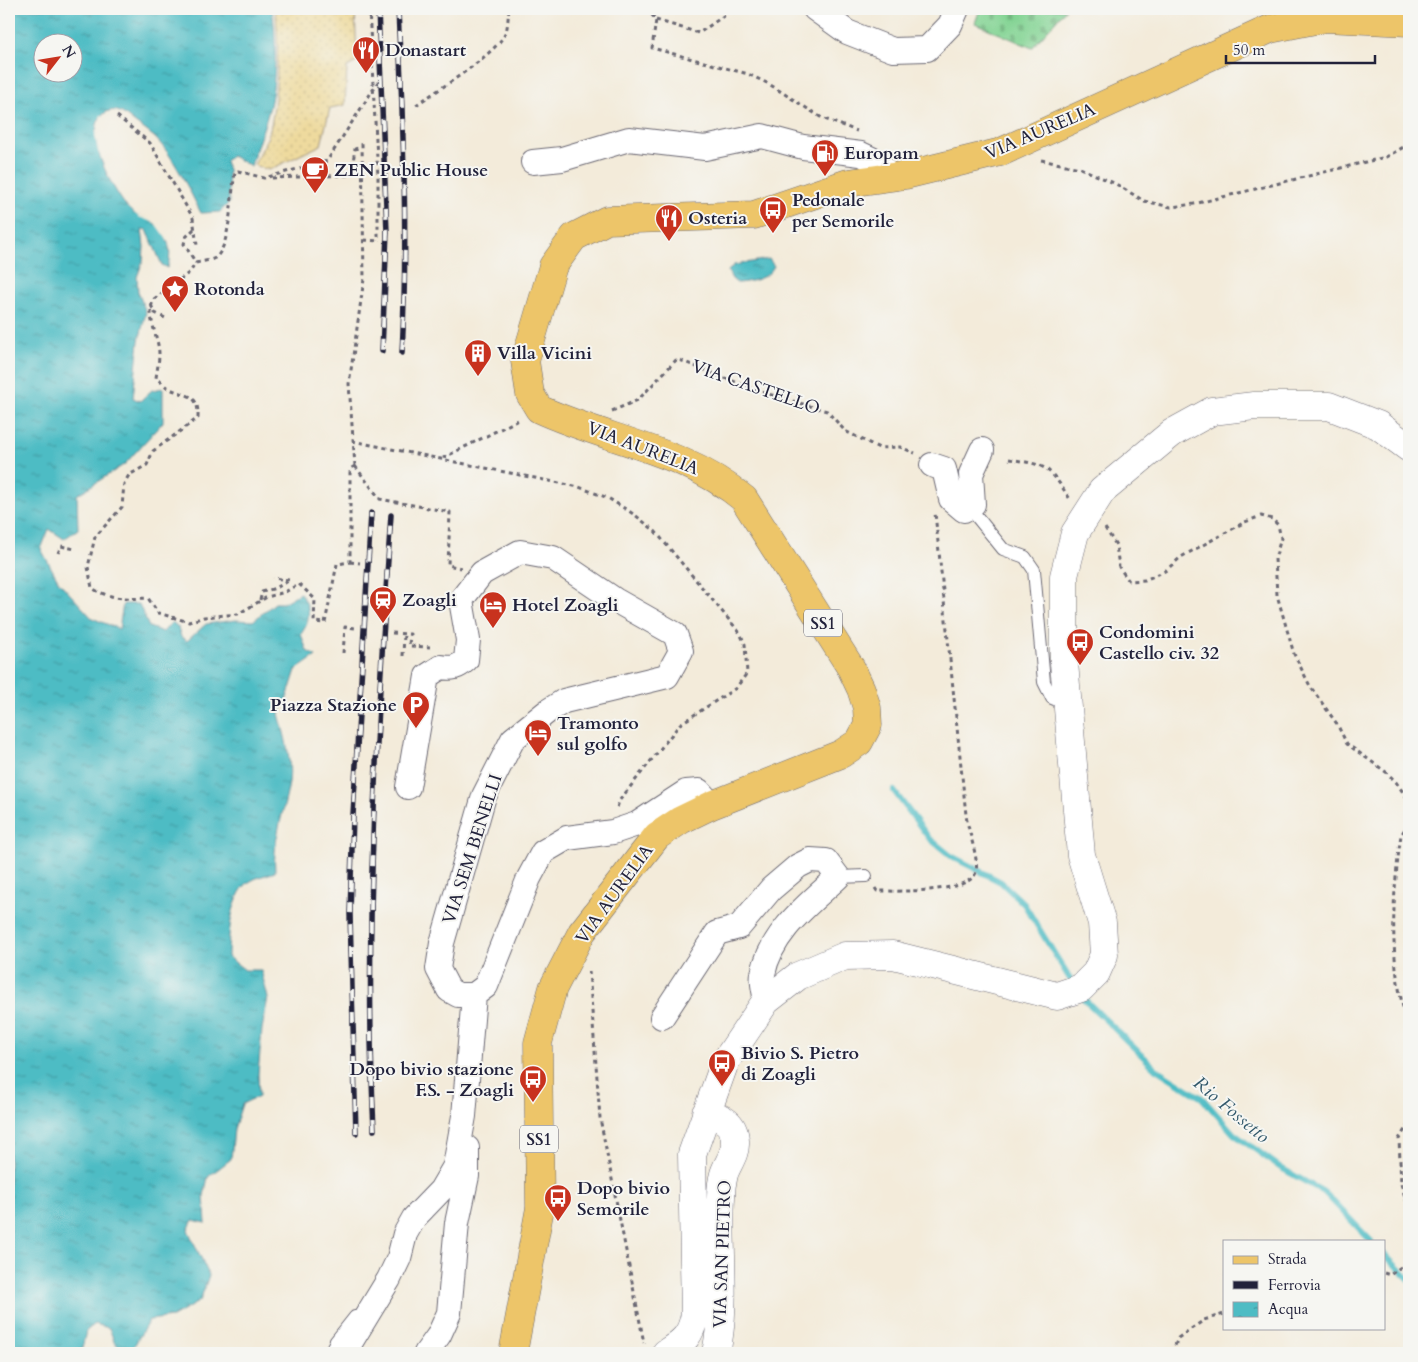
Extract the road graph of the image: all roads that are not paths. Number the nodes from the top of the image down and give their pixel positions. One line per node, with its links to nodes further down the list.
1 (815, 9): 2 (street)
2 (957, 9)
3 (1409, 22): 5 (main road, VIA AURELIA)
4 (533, 162): 5 (street)
5 (891, 177): 12 (main road, VIA AURELIA / SS1)
6 (1409, 448): 10 (street)
7 (982, 450): 9 (street)
8 (932, 465): 9 (street)
9 (968, 507): 10 (lane)
10 (1067, 704): 16 (street)
11 (408, 787): 15 (street, VIA SEM BENELLI)
12 (712, 805): 15 (street); 25 (main road, VIA AURELIA / SS1)
13 (866, 876): 14 (lane)
14 (838, 877): 16 (street); 17 (street)
15 (474, 995): 19 (street)
16 (766, 1001): 18 (street)
17 (662, 1017)
18 (706, 1113): 21 (street); 26 (street, VIA SAN PIETRO)
19 (463, 1122): 20 (street); 24 (street)
20 (367, 1317): 22 (lane); 23 (street)
21 (655, 1349)
22 (330, 1353)
23 (344, 1353)
24 (426, 1353)
25 (513, 1353)
26 (716, 1353)

